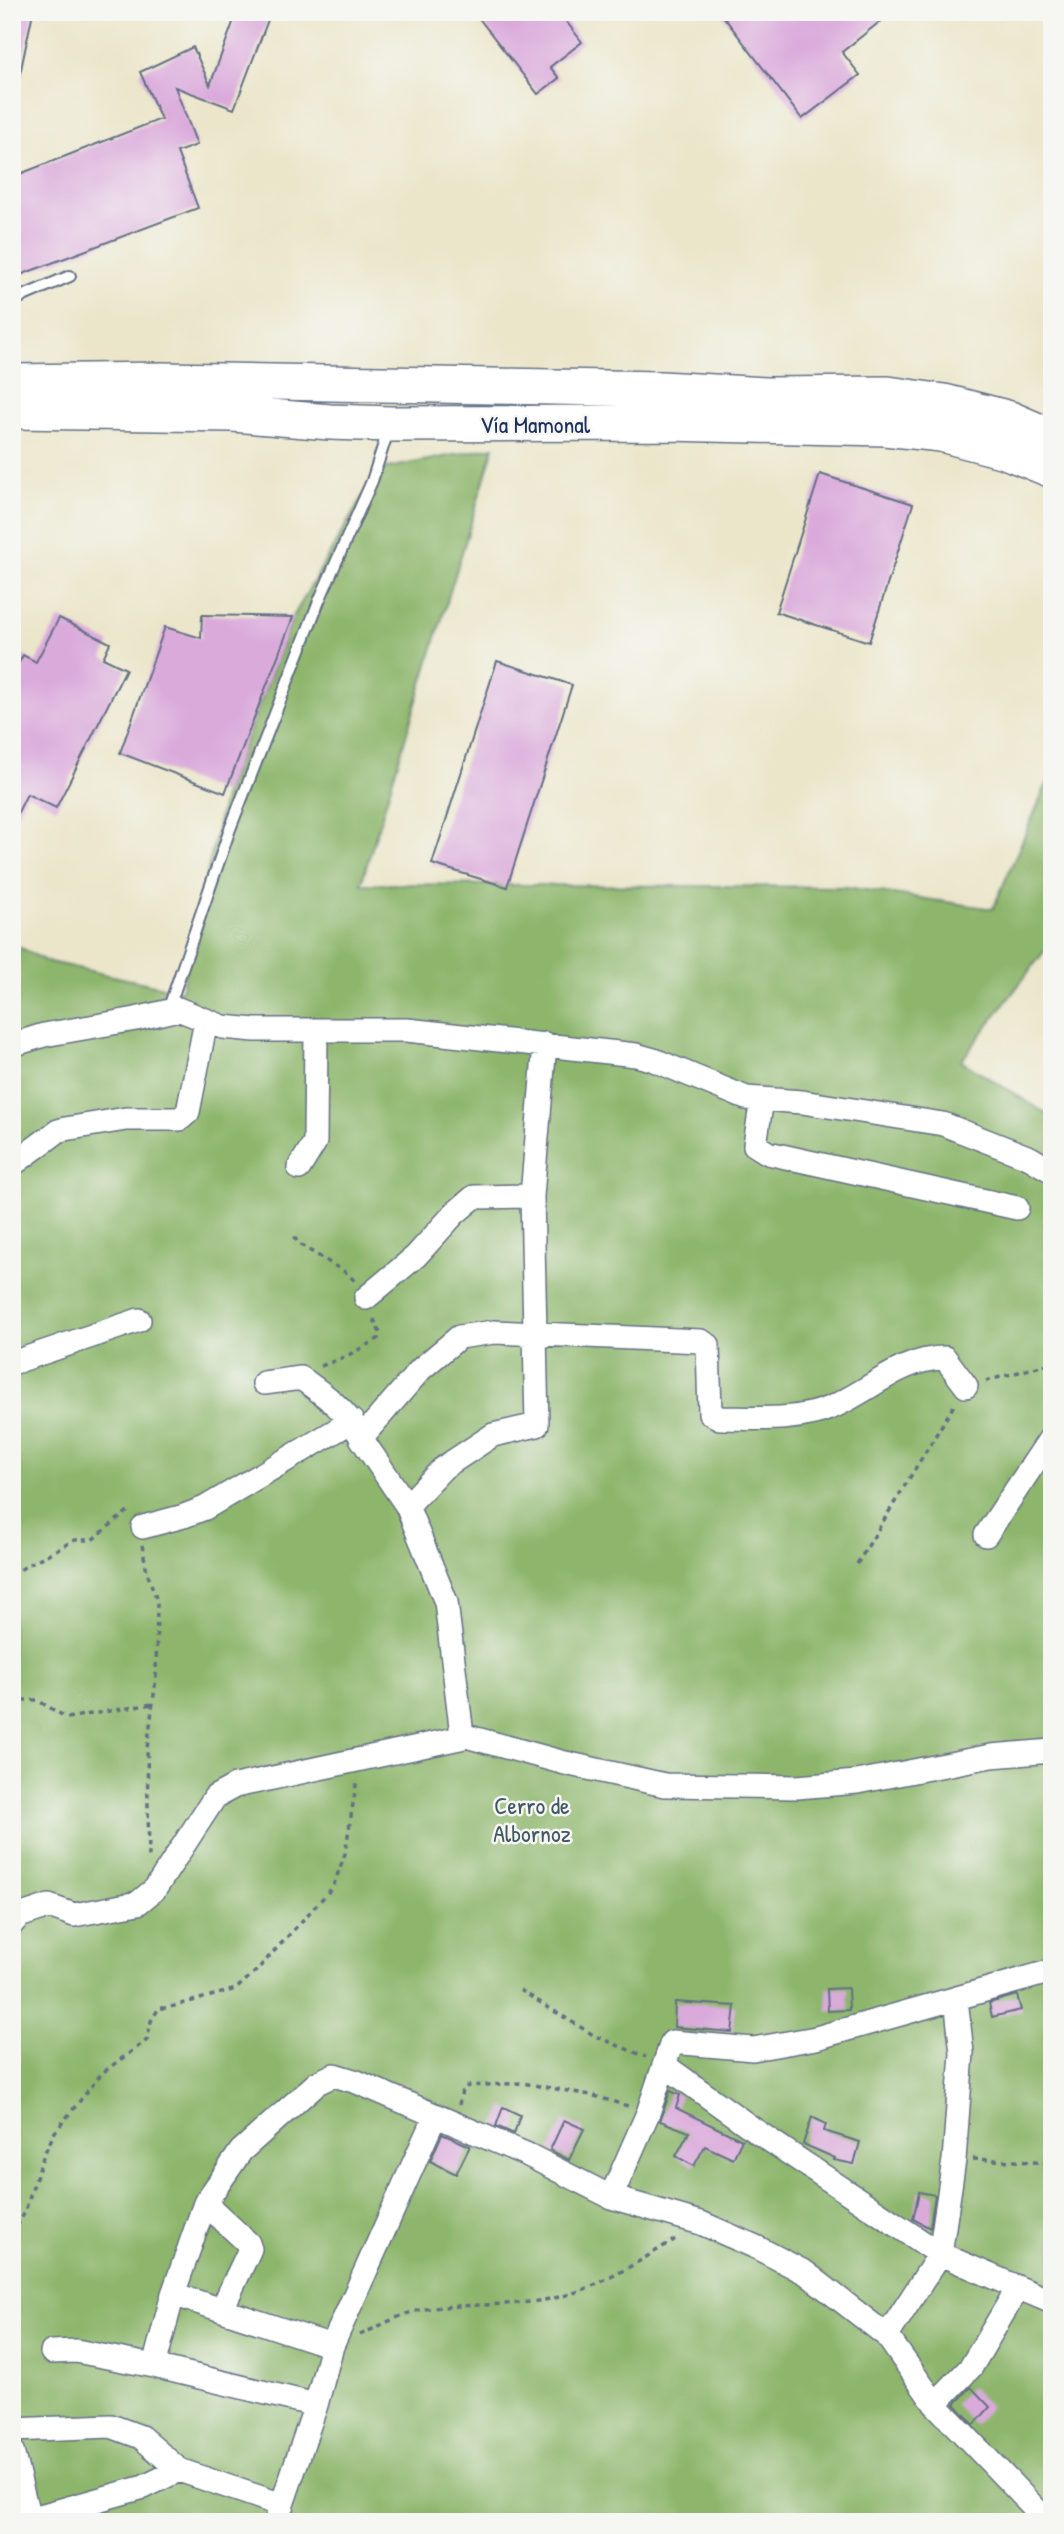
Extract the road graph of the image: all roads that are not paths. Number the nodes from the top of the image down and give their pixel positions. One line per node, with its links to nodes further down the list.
1 (70, 276): 2 (lane)
2 (12, 301)
3 (12, 382): 6 (main road, Vía Mamonal)
4 (12, 411): 5 (main road, Vía Mamonal)
5 (391, 424): 7 (main road, Vía Mamonal); 8 (lane)
6 (1052, 437)
7 (1052, 470)
8 (168, 1010): 9 (street); 12 (street)
9 (206, 1021): 10 (street); 14 (street)
10 (316, 1030): 11 (street); 15 (street)
11 (545, 1044): 13 (street); 17 (street)
12 (12, 1045)
13 (762, 1099): 16 (street); 18 (street)
14 (12, 1165)
15 (299, 1168)
16 (1052, 1171)
17 (532, 1196): 19 (street); 21 (street)
18 (1017, 1208)
19 (366, 1298)
20 (139, 1320): 22 (street)
21 (535, 1334): 24 (street); 25 (street); 27 (street)
22 (12, 1363)
23 (264, 1383): 25 (street)
24 (966, 1386)
25 (356, 1429): 27 (street); 28 (street)
26 (1052, 1436): 29 (street)
27 (407, 1506): 30 (street)
28 (143, 1527)
29 (986, 1535)
30 (462, 1735): 31 (street); 32 (street)
31 (1052, 1751)
32 (12, 1924)
33 (1052, 1971): 34 (street)
34 (956, 1998): 35 (street); 39 (street)
35 (664, 2065): 37 (street); 39 (street)
36 (445, 2120): 37 (street); 38 (street); 45 (street)
37 (611, 2197): 44 (street)
38 (205, 2203): 41 (street); 43 (street)
39 (940, 2254): 40 (street); 44 (street)
40 (1018, 2288): 42 (street); 48 (street)
41 (173, 2294): 43 (street); 47 (street)
42 (1052, 2302)
43 (222, 2309): 45 (street)
44 (887, 2336): 48 (street)
45 (332, 2346): 49 (street)
46 (52, 2351): 47 (street)
47 (154, 2366): 49 (street)
48 (935, 2404): 55 (street)
49 (316, 2405): 53 (street)
50 (12, 2430): 52 (street)
51 (12, 2451): 54 (street)
52 (179, 2470): 53 (street); 54 (street)
53 (279, 2513)
54 (23, 2520)
55 (1048, 2522)

